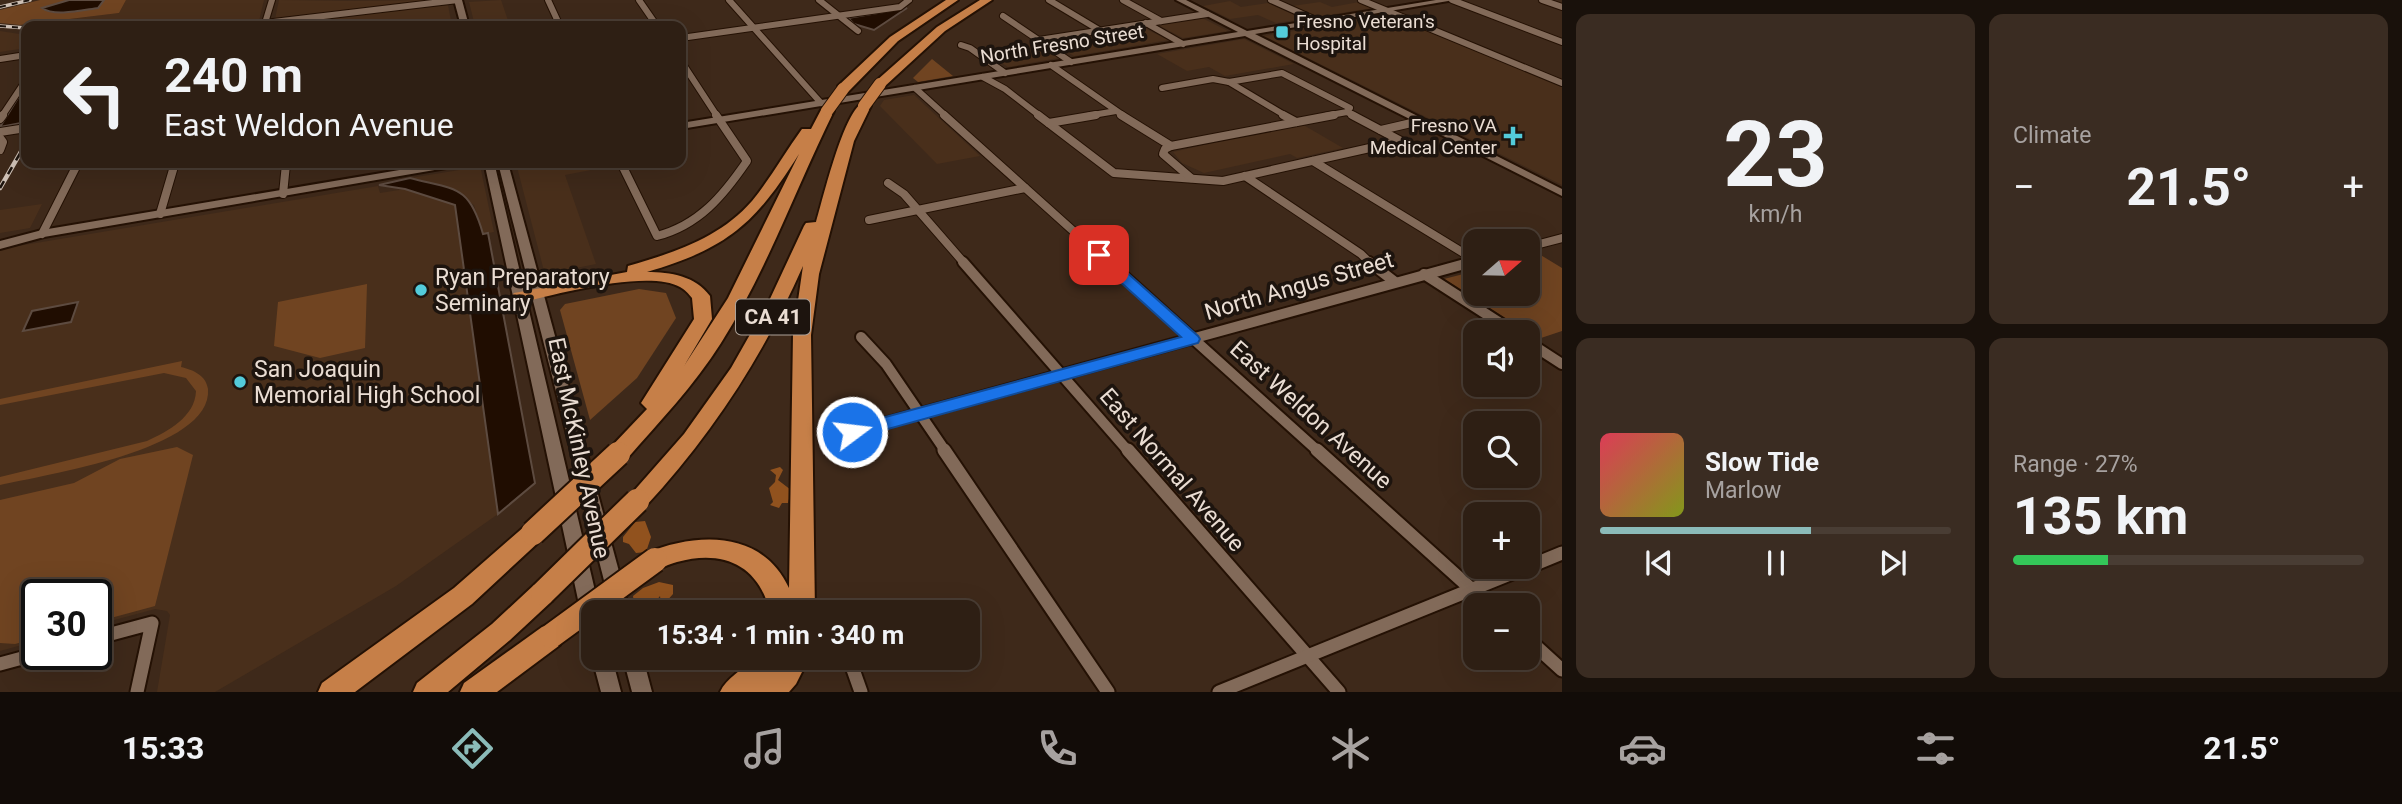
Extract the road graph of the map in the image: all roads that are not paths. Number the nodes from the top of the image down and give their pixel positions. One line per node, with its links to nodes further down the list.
1 (272, 0): 22 (street)
2 (458, 0): 23 (street); 24 (main road)
3 (548, 0): 25 (street)
4 (639, 0): 26 (street)
5 (729, 0): 30 (street)
6 (819, 0): 20 (street)
7 (953, 0): 51 (highway, CA 41, bridge)
8 (987, 0): 64 (highway, CA 41, bridge)
9 (1049, 0): 31 (street)
10 (1123, 0): 27 (street)
11 (1180, 0): 19 (main road)
12 (1271, 0): 28 (street)
13 (1361, 0): 18 (street)
14 (1451, 0): 18 (main road, North Fresno Street); 36 (street)
15 (1542, 0): 17 (street)
16 (910, 1): 20 (street)
17 (1562, 7)
18 (1386, 10): 28 (main road, North Fresno Street); 46 (street)
19 (1207, 14): 27 (street); 33 (main road)
20 (837, 16): 30 (street); 32 (street)
21 (1003, 16): 35 (street)
22 (266, 21)
23 (282, 21)
24 (464, 21)
25 (558, 21)
26 (654, 21)
27 (1161, 21): 29 (street)
28 (1318, 21): 33 (main road, North Fresno Street)
29 (1146, 23): 31 (street); 37 (street)
30 (754, 28): 34 (street); 51 (street)
31 (1099, 30): 35 (street)
32 (858, 31)
33 (1246, 34): 37 (main road, North Fresno Street); 55 (main road)
34 (686, 37)
35 (1039, 40): 41 (street)
36 (1562, 42)
37 (1183, 44): 41 (main road, North Fresno Street)
38 (961, 45): 44 (street)
39 (21, 56): 40 (street)
40 (0, 59)
41 (1071, 62): 42 (main road, North Fresno Street)
42 (1051, 65): 44 (main road, North Fresno Street); 52 (street)
43 (686, 69): 56 (street)
44 (1005, 73): 45 (main road, North Fresno Street)
45 (983, 76): 49 (main road, North Fresno Street); 58 (street)
46 (1559, 80)
47 (1229, 82): 50 (street); 53 (street); 57 (street)
48 (21, 88): 54 (street)
49 (915, 88): 51 (main road, North Fresno Street); 78 (street, East Weldon Avenue)
50 (1161, 88)
51 (824, 107): 56 (main road, North Fresno Street); 92 (highway); 104 (highway, CA 41)
52 (1116, 111): 58 (street); 65 (street)
53 (1347, 111): 57 (street); 59 (street)
54 (0, 119)
55 (1415, 119): 59 (street); 62 (street); 79 (main road)
56 (720, 120): 60 (main road, North Fresno Street); 74 (street)
57 (1296, 122): 65 (street)
58 (1048, 123): 76 (street)
59 (1371, 125): 62 (street)
60 (686, 126)
61 (21, 128): 63 (street)
62 (1381, 130): 67 (street)
63 (2, 134): 66 (street)
64 (848, 137): 114 (highway); 129 (highway, CA 41, bridge)
65 (1171, 146): 76 (street)
66 (0, 150)
67 (1313, 161): 75 (street); 89 (street)
68 (75, 168): 84 (street)
69 (174, 168): 82 (street)
70 (286, 168): 80 (street)
71 (428, 168): 80 (main road)
72 (489, 168): 95 (main road, East McKinley Avenue)
73 (504, 168): 94 (main road, East McKinley Avenue)
74 (623, 168)
75 (1245, 176): 76 (street); 93 (street)
76 (1192, 178)
77 (888, 183): 81 (street, East Normal Avenue)
78 (1025, 188): 81 (street); 98 (street, East Weldon Avenue)
79 (1562, 193)
80 (283, 194): 82 (main road)
81 (917, 210): 83 (street); 101 (street, East Normal Avenue)
82 (160, 214): 84 (main road)
83 (869, 220)
84 (37, 233): 85 (main road); 87 (main road)
85 (0, 238)
86 (1562, 238): 88 (street)
87 (0, 244)
88 (1540, 244)
89 (1463, 253)
90 (1463, 263): 91 (street, North Angus Street)
91 (1423, 274): 93 (street, North Angus Street); 96 (street)
92 (605, 279): 94 (highway); 104 (highway)
93 (1395, 282): 98 (street, North Angus Street)
94 (538, 293): 95 (highway); 112 (main road, East McKinley Avenue)
95 (520, 297): 110 (main road, East McKinley Avenue)
96 (1495, 320)
97 (861, 337): 102 (street)
98 (1192, 339): 101 (street, North Angus Street); 108 (street, East Weldon Avenue)
99 (1540, 350): 100 (street)
100 (1562, 364)
101 (1061, 376): 102 (street, North Angus Street); 119 (street, East Normal Avenue)
102 (920, 414): 103 (street, North Angus Street); 136 (street)
103 (852, 432)
104 (618, 454): 128 (highway, CA 41, bridge)
105 (1562, 553): 106 (street)
106 (1540, 562)
107 (1497, 579): 108 (street)
108 (1472, 589): 109 (street, East Weldon Avenue); 119 (street)
109 (1476, 593)
110 (588, 600)
111 (600, 600): 113 (highway, bridge)
112 (618, 600)
113 (779, 600)
114 (802, 600)
115 (581, 614): 130 (highway, bridge)
116 (112, 633): 127 (street)
117 (1540, 650): 126 (street)
118 (21, 658): 120 (street)
119 (1308, 658): 137 (street); 138 (street, East Normal Avenue)
120 (0, 664)
121 (605, 670): 131 (main road)
122 (636, 670): 132 (main road)
123 (761, 670): 133 (highway)
124 (789, 670): 134 (highway)
125 (853, 670): 135 (street)
126 (1562, 670)
127 (137, 692)
128 (332, 692)
129 (427, 692)
130 (474, 692)
131 (611, 692)
132 (642, 692)
133 (734, 692)
134 (770, 692)
135 (861, 692)
136 (1108, 692)
137 (1219, 692)
138 (1339, 692)

